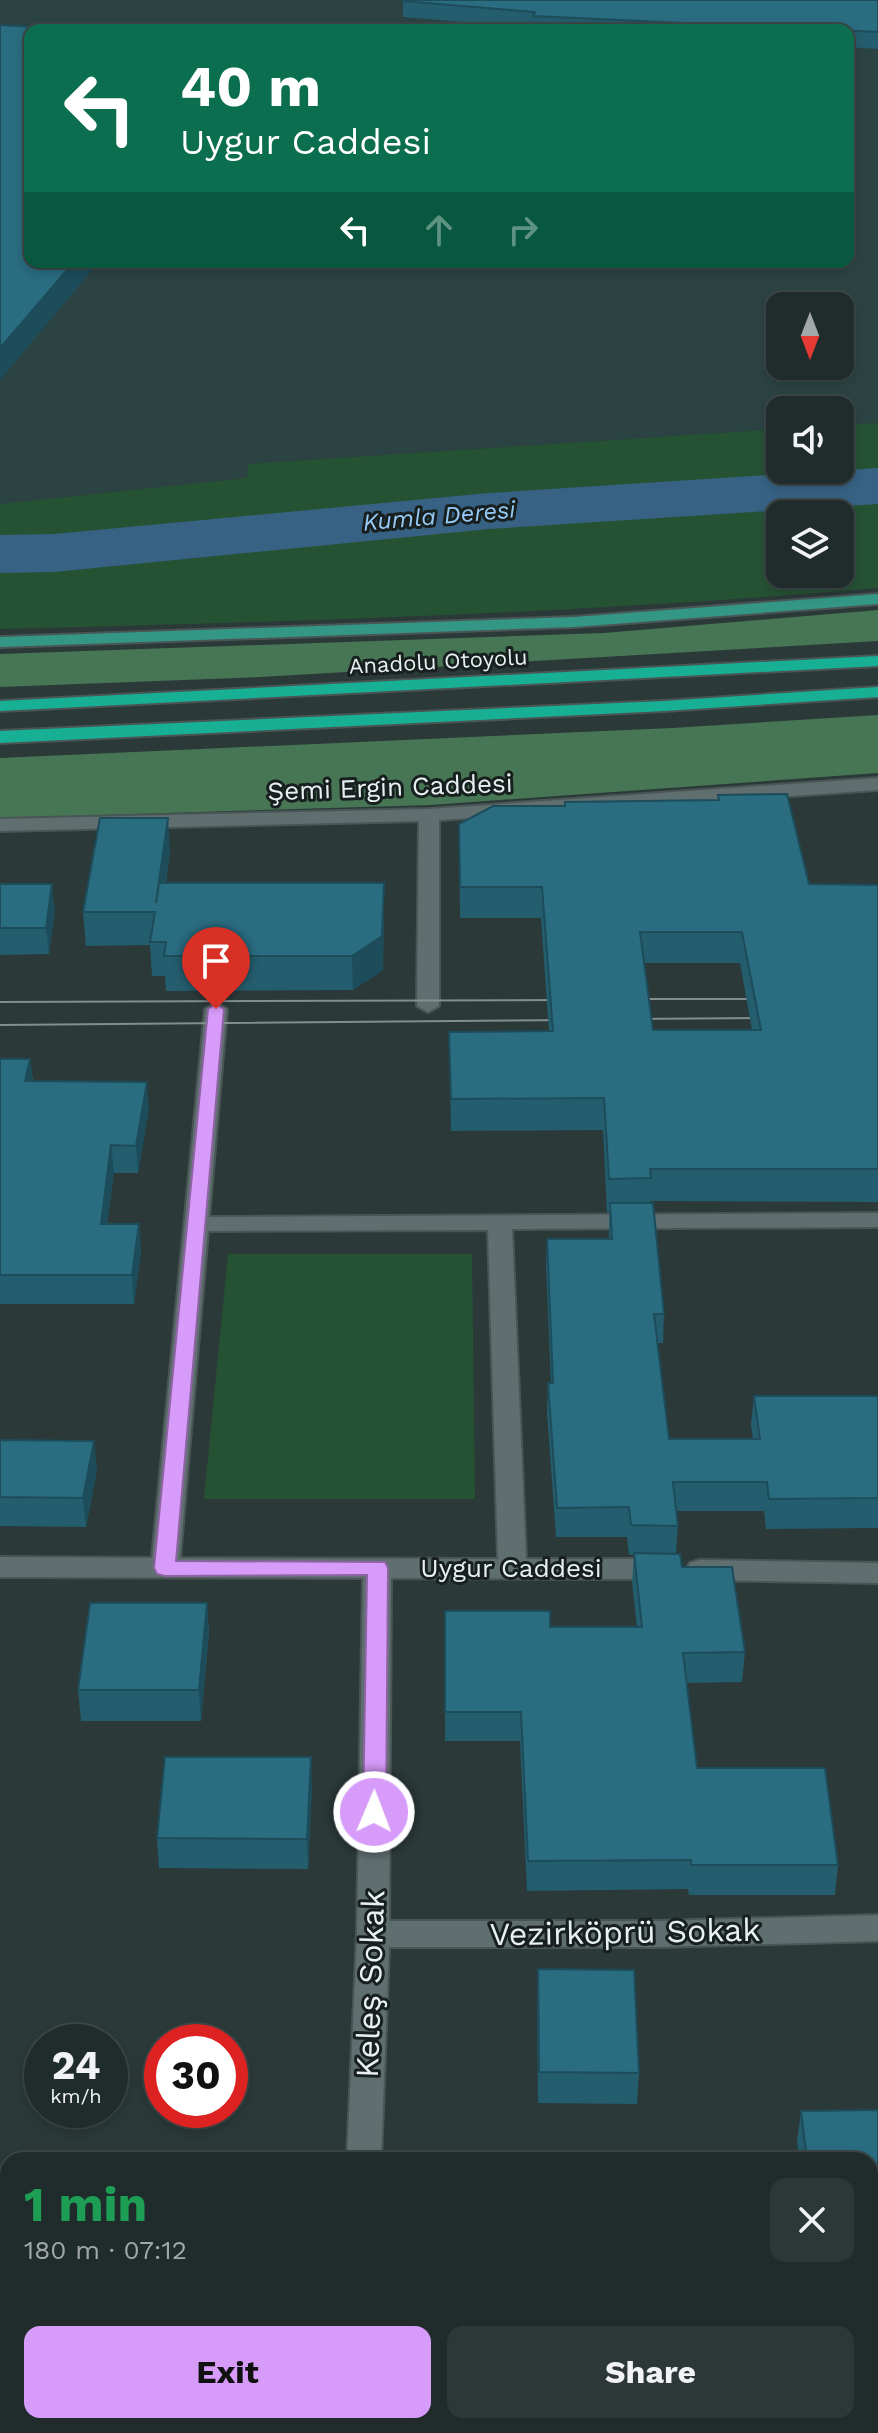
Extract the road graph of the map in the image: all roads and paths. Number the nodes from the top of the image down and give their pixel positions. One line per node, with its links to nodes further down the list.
1 (878, 599): 2 (main road)
2 (0, 642)
3 (878, 661): 5 (highway, Anadolu Otoyolu)
4 (878, 692): 6 (highway)
5 (0, 706)
6 (0, 737)
7 (878, 784): 8 (street, Şemi Ergin Caddesi)
8 (429, 815): 9 (street, Şemi Ergin Caddesi); 10 (street)
9 (0, 825)
10 (428, 1006)
11 (216, 1009): 14 (street)
12 (878, 1220): 13 (street)
13 (500, 1221): 14 (street); 15 (street)
14 (198, 1224): 17 (street)
15 (512, 1566): 18 (street, Uygur Caddesi); 19 (street, Uygur Caddesi)
16 (0, 1567): 17 (street, Uygur Caddesi)
17 (165, 1568): 18 (street, Uygur Caddesi)
18 (377, 1568): 21 (street, Keleş Sokak)
19 (878, 1573)
20 (878, 1928): 21 (street, Vezirköprü Sokak)
21 (373, 1934): 22 (street, Keleş Sokak)
22 (364, 2152)

